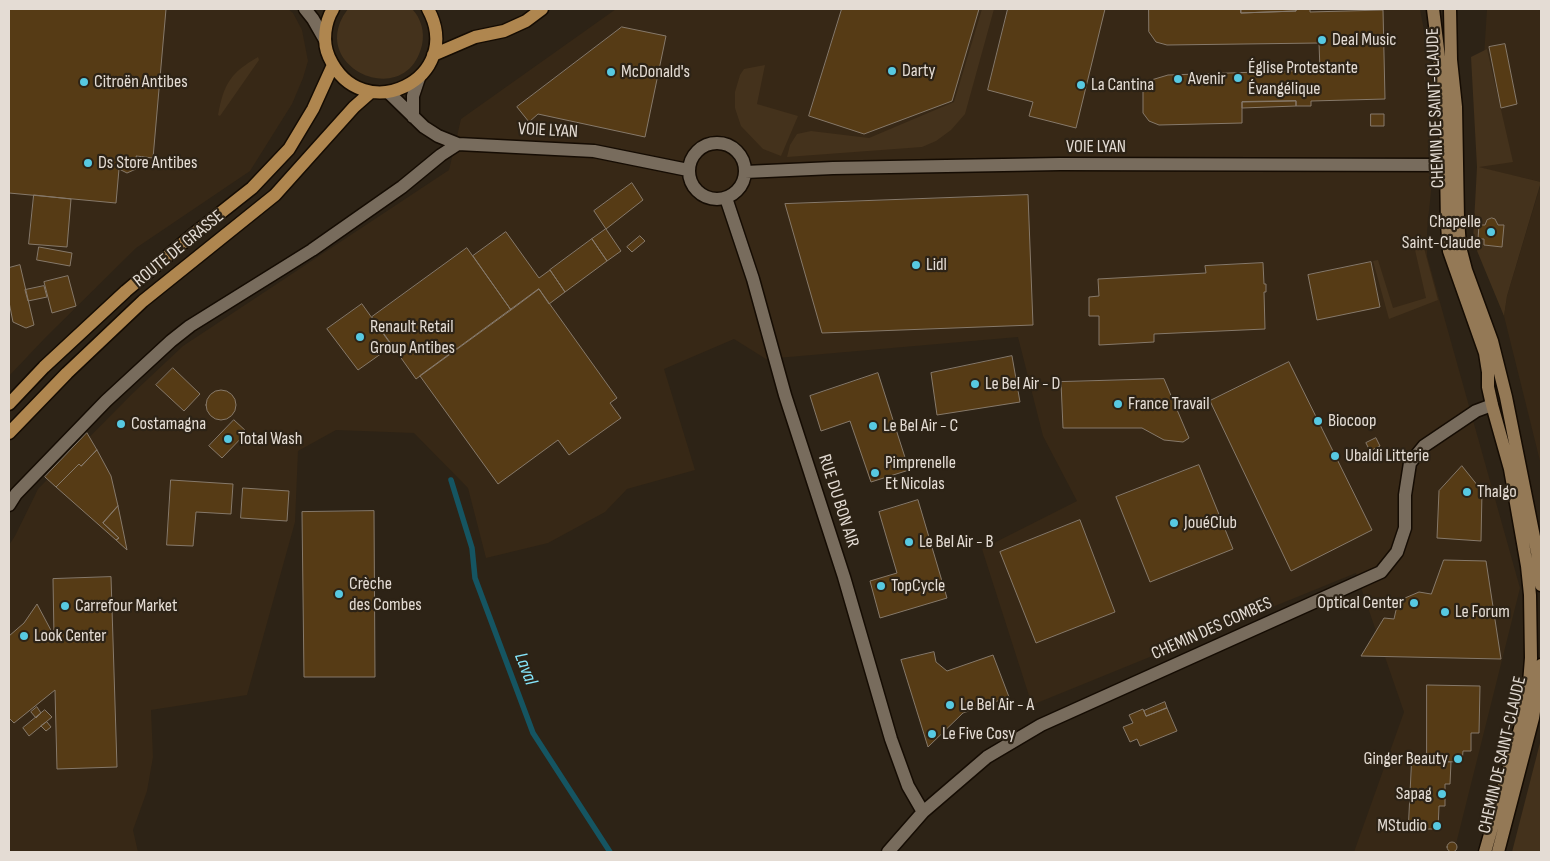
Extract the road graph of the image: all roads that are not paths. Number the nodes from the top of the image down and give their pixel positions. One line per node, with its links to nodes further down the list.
1 (304, 9): 7 (street)
2 (333, 9): 7 (main road)
3 (428, 9): 8 (main road)
4 (542, 9): 8 (main road)
5 (1433, 9): 15 (street, CHEMIN DE SAINT-CLAUDE)
6 (1450, 9): 23 (street, CHEMIN DE SAINT-CLAUDE)
7 (325, 40): 9 (main road)
8 (433, 55): 10 (main road)
9 (333, 65): 11 (main road); 19 (main road, ROUTE DE GRASSE)
10 (419, 78): 12 (main road); 13 (street)
11 (370, 92): 12 (main road); 21 (main road, ROUTE DE GRASSE)
12 (388, 92): 13 (street, VOIE LYAN)
13 (413, 117): 14 (street, VOIE LYAN)
14 (458, 144): 16 (street, VOIE LYAN); 22 (street)
15 (1446, 165): 17 (street, VOIE LYAN); 20 (street, CHEMIN DE SAINT-CLAUDE)
16 (688, 170): 17 (street); 18 (street)
17 (745, 172): 18 (street)
18 (726, 198): 25 (street, RUE DU BON AIR)
19 (9, 404)
20 (1492, 405): 25 (street, CHEMIN DES COMBES); 27 (street, CHEMIN DE SAINT-CLAUDE)
21 (9, 433)
22 (9, 505)
23 (1541, 586)
24 (1541, 665): 28 (street, CHEMIN DE SAINT-CLAUDE)
25 (923, 812): 26 (street, CHEMIN DES COMBES)
26 (888, 852)
27 (1485, 852)
28 (1498, 852)

